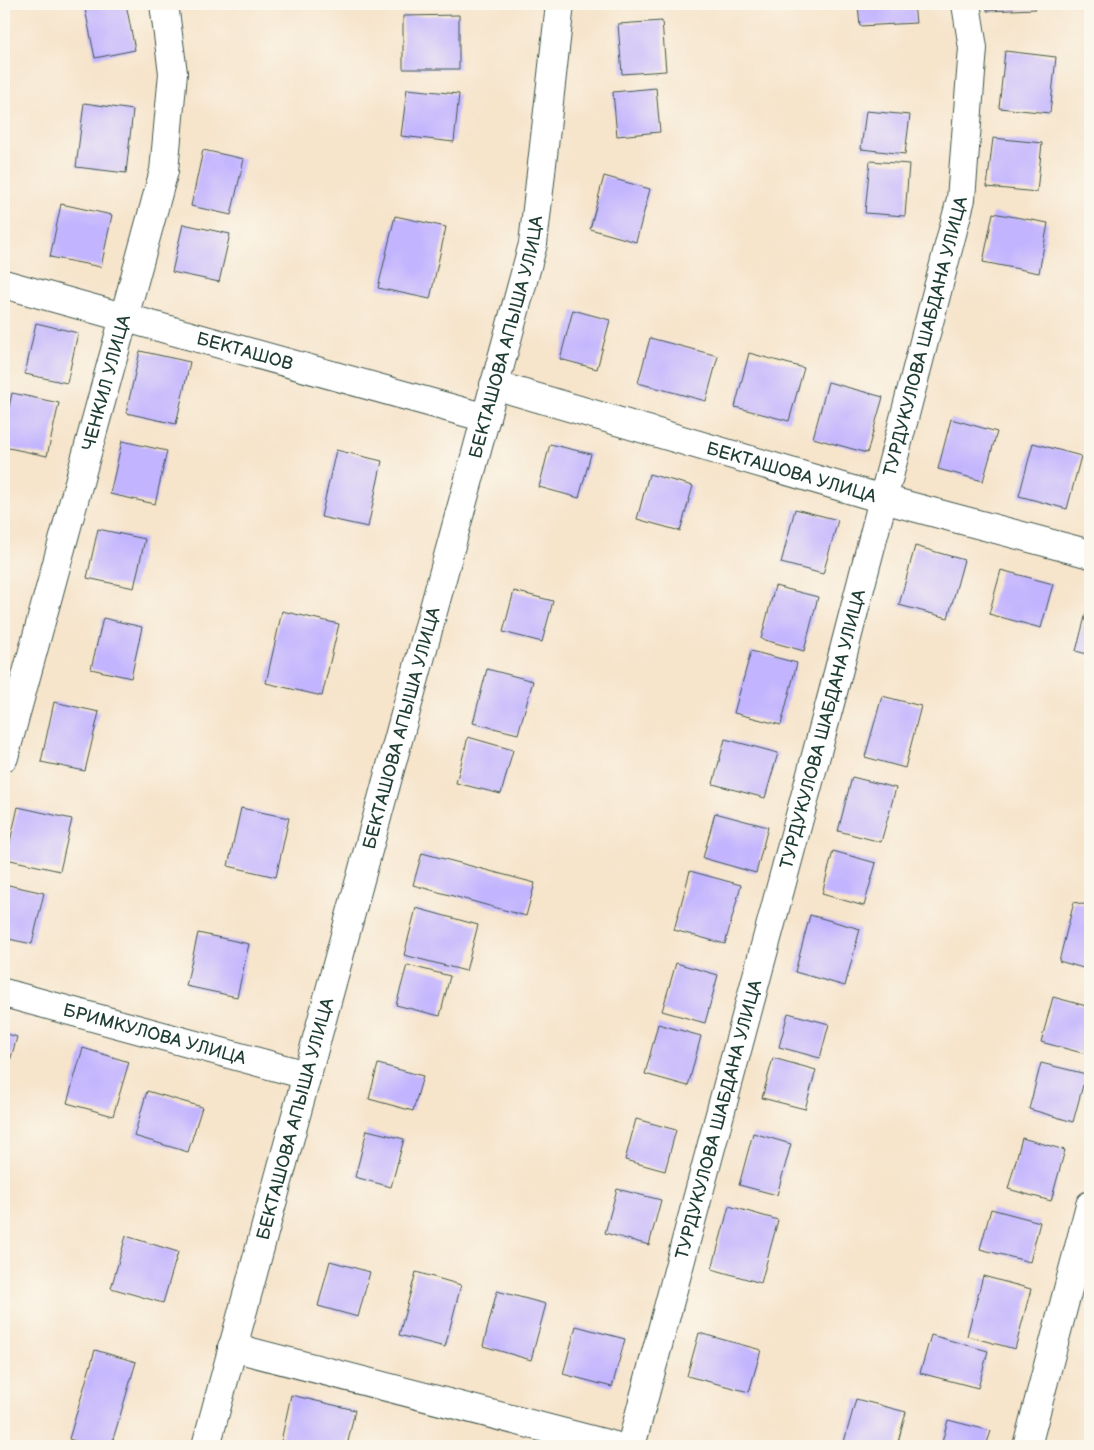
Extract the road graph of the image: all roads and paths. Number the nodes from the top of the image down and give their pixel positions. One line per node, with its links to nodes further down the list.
1 (164, 4): 5 (street, ЧЕНКИЛ УЛИЦА)
2 (560, 4): 6 (street, БЕКТАШОВА АПЫША УЛИЦА)
3 (966, 4): 8 (street, ТУРДУКУЛОВА ШАБДАНА УЛИЦА)
4 (4, 284): 5 (street, БЕКТАШОВ)
5 (123, 317): 7 (street, БЕКТАШОВ); 10 (street, ЧЕНКИЛ УЛИЦА)
6 (494, 385): 7 (street, БЕКТАШОВА АПЫША УЛИЦА); 8 (street, БЕКТАШОВА УЛИЦА)
7 (486, 418): 12 (street, БЕКТАШОВА АПЫША УЛИЦА)
8 (883, 499): 9 (street, БЕКТАШОВА УЛИЦА); 17 (street, ТУРДУКУЛОВА ШАБДАНА УЛИЦА)
9 (1090, 554)
10 (4, 757)
11 (4, 993): 12 (street, БРИМКУЛОВА УЛИЦА)
12 (306, 1075): 14 (street, БЕКТАШОВА АПЫША УЛИЦА)
13 (1090, 1205): 18 (street)
14 (232, 1348): 15 (street, БЕКТАШОВА АПЫША УЛИЦА); 16 (street)
15 (206, 1446)
16 (615, 1446)
17 (631, 1446)
18 (1027, 1446)

